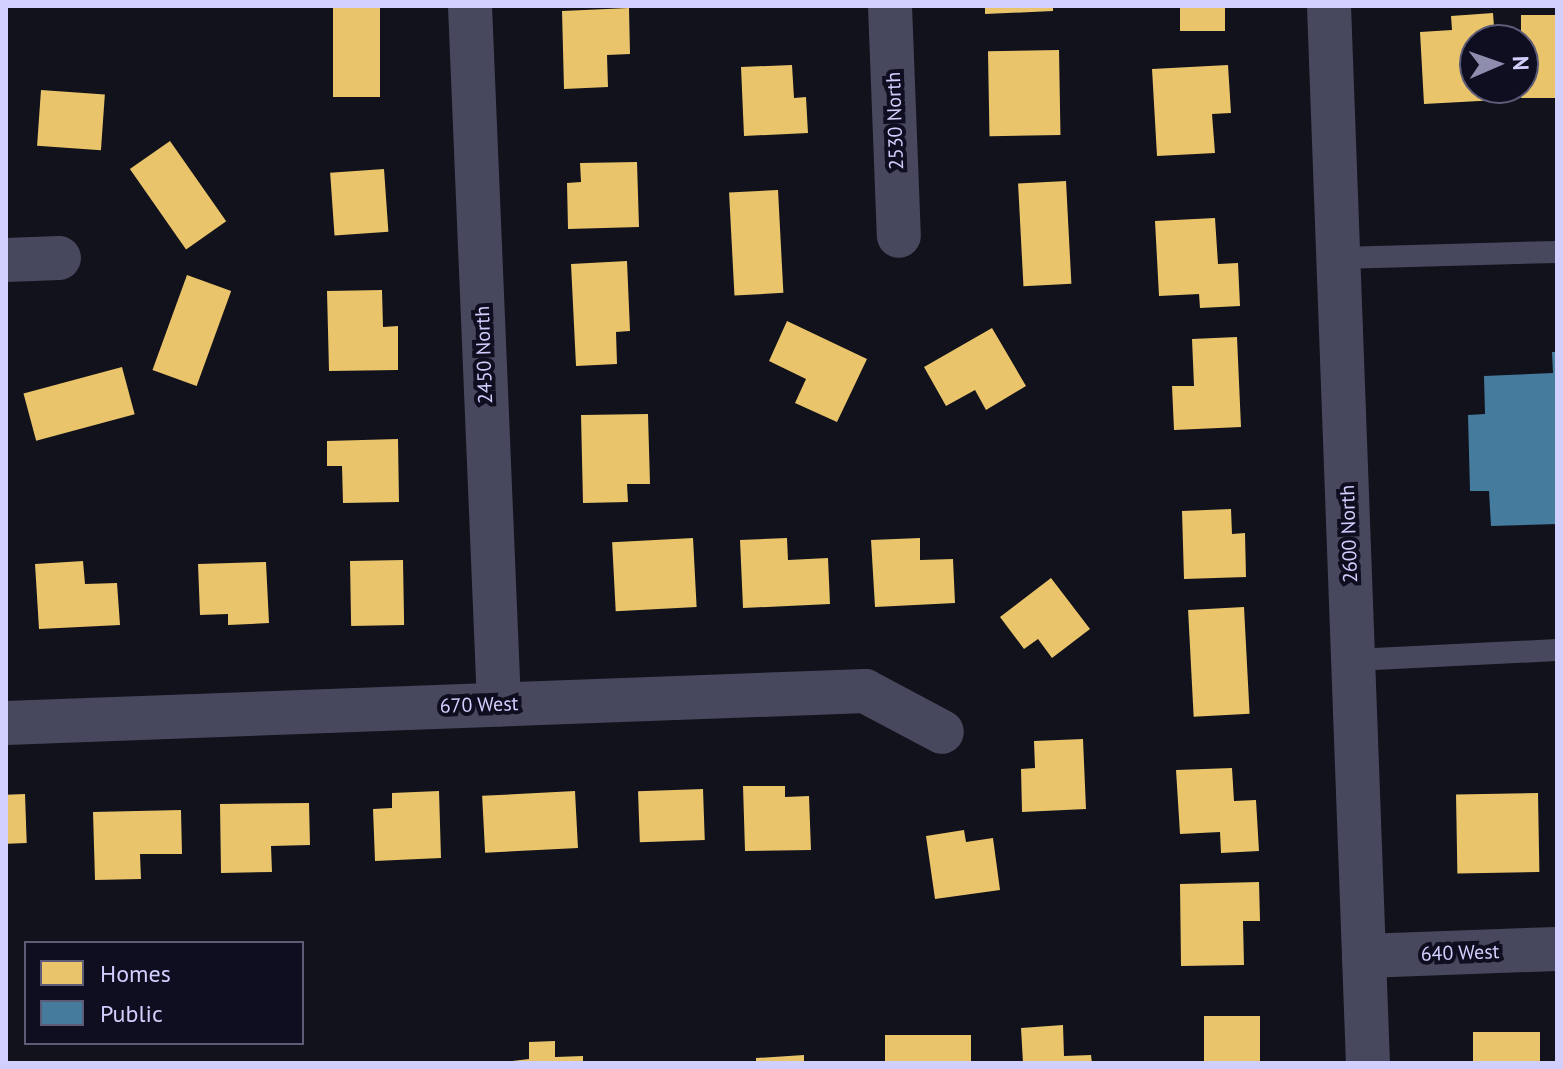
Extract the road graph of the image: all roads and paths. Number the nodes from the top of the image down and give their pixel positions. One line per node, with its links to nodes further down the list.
1 (470, 6): 11 (street, 2450 North)
2 (890, 6): 4 (street, 2530 North)
3 (1329, 6): 7 (street, 2600 North)
4 (899, 236)
5 (1557, 252): 7 (lane)
6 (59, 258): 8 (street)
7 (1340, 258): 10 (street, 2600 North)
8 (6, 260)
9 (1557, 650): 10 (lane)
10 (1354, 660): 15 (street, 2600 North)
11 (499, 704): 12 (street, 670 West); 13 (street, 670 West)
12 (6, 723)
13 (942, 732)
14 (1557, 949): 15 (street, 640 West)
15 (1364, 956): 16 (street, 2600 North)
16 (1368, 1063)

